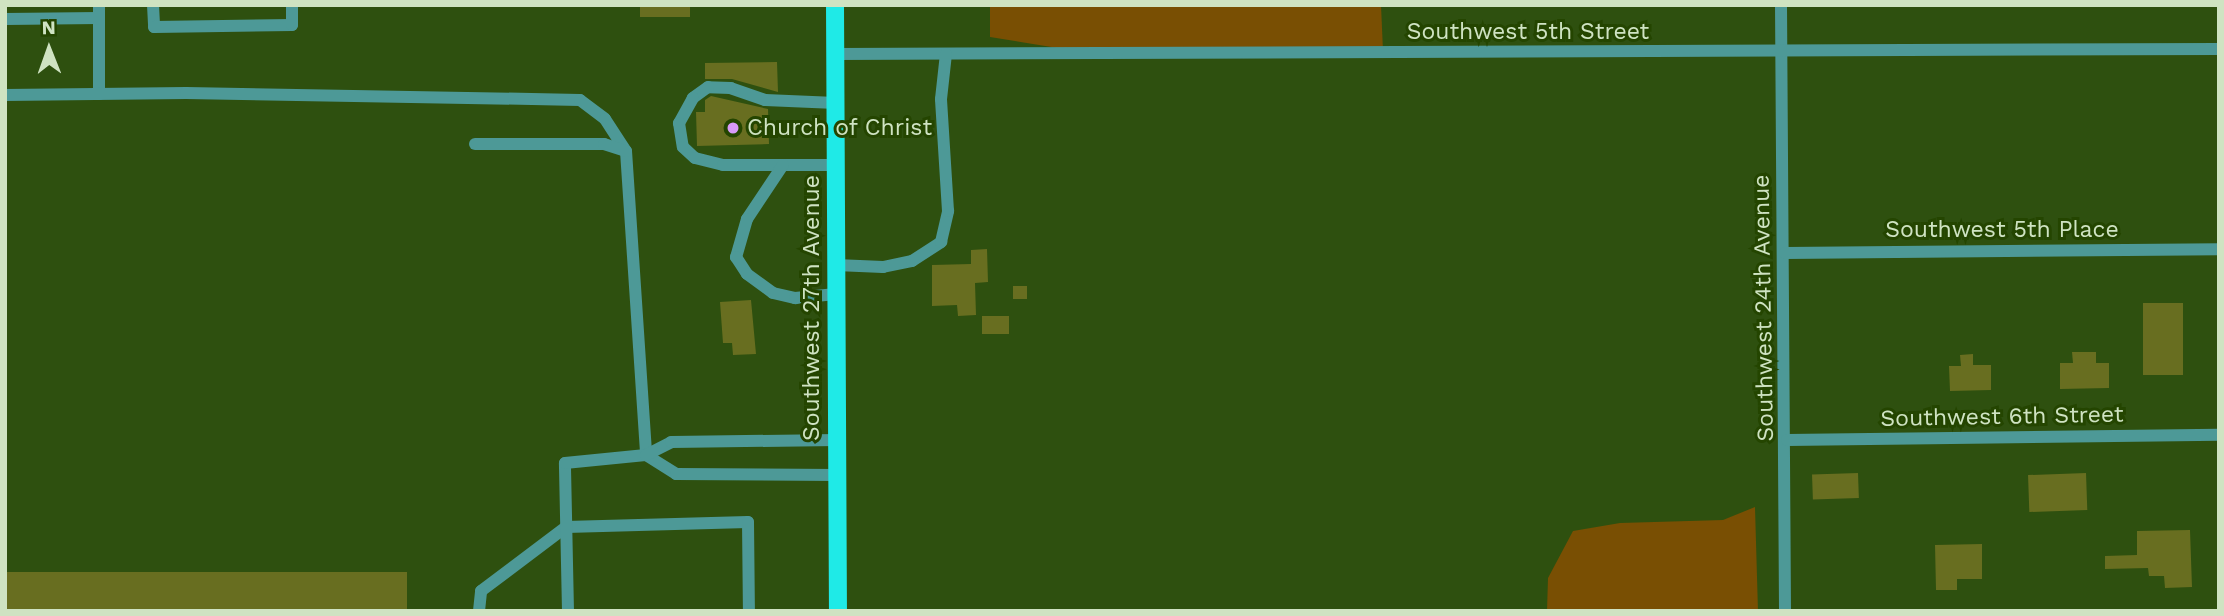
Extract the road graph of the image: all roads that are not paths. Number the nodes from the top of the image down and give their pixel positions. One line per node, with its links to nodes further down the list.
1 (153, 5): 2 (street)
2 (292, 5)
3 (835, 5): 9 (main road, Southwest 27th Avenue)
4 (1781, 5): 8 (street, Southwest 24th Avenue)
5 (99, 12): 6 (street); 11 (street)
6 (5, 19)
7 (2219, 49): 8 (street, Southwest 5th Street)
8 (1783, 52): 10 (street, Southwest 5th Street); 19 (street, Southwest 24th Avenue)
9 (836, 54): 10 (street, Southwest 5th Street); 13 (main road, Southwest 27th Avenue)
10 (946, 54): 20 (street)
11 (99, 94): 12 (street); 15 (street)
12 (5, 95)
13 (836, 103): 16 (street); 17 (main road, Southwest 27th Avenue)
14 (475, 144): 15 (street)
15 (626, 151): 25 (street)
16 (783, 165): 17 (street); 21 (street)
17 (836, 165): 20 (main road, Southwest 27th Avenue)
18 (2219, 249): 19 (street, Southwest 5th Place)
19 (1785, 253): 24 (street, Southwest 24th Avenue)
20 (836, 265): 21 (main road, Southwest 27th Avenue)
21 (836, 294): 23 (main road, Southwest 27th Avenue)
22 (2219, 435): 24 (street, Southwest 6th Street)
23 (836, 440): 25 (street); 26 (main road, Southwest 27th Avenue)
24 (1787, 440): 32 (street, Southwest 24th Avenue)
25 (646, 455): 26 (street); 27 (street)
26 (837, 475): 31 (main road, Southwest 27th Avenue)
27 (566, 527): 28 (street); 29 (street); 30 (street)
28 (479, 611)
29 (568, 611)
30 (749, 611)
31 (838, 611)
32 (1785, 611)

